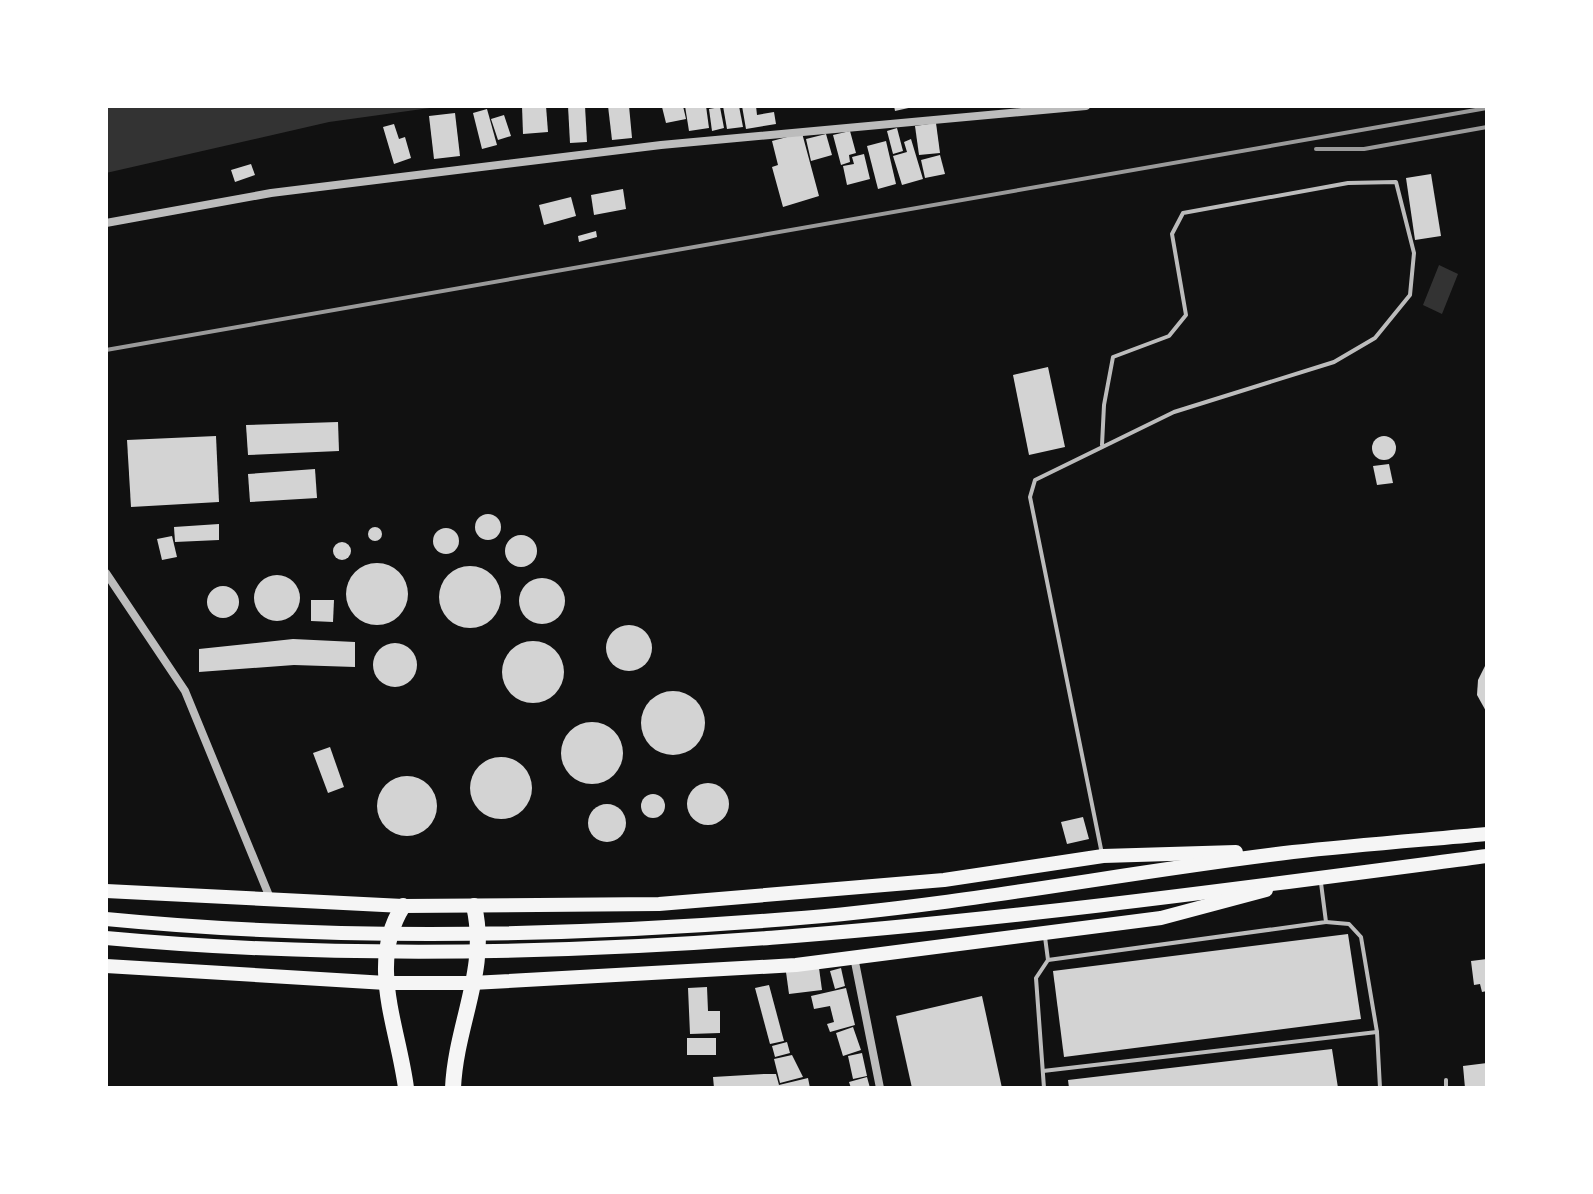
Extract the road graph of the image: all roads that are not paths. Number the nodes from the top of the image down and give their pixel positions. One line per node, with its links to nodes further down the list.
1 (1086, 106): 2 (street)
2 (106, 223)
3 (1102, 445): 3 (lane); 7 (lane)
4 (106, 573): 11 (street)
5 (1487, 834): 6 (highway)
6 (1292, 852): 7 (highway); 14 (highway)
7 (1103, 856): 13 (highway)
8 (1487, 856): 9 (highway)
9 (1314, 878): 15 (lane); 16 (highway); 17 (highway)
10 (106, 891): 11 (highway)
11 (270, 898): 12 (highway)
12 (403, 906): 13 (highway); 21 (highway)
13 (474, 906): 22 (highway)
14 (106, 919)
15 (1326, 922): 19 (lane); 23 (lane)
16 (1045, 935): 18 (highway); 19 (lane)
17 (106, 938)
18 (854, 957): 22 (highway); 28 (street)
19 (1048, 960): 24 (lane)
20 (106, 966): 21 (highway)
21 (386, 983): 22 (highway); 26 (highway)
22 (472, 983): 27 (highway)
23 (1377, 1032): 24 (lane); 30 (lane)
24 (1043, 1071): 29 (lane)
25 (1446, 1080): 31 (lane)
26 (406, 1088)
27 (453, 1088)
28 (880, 1088)
29 (1044, 1088)
30 (1380, 1088)
31 (1446, 1088)

